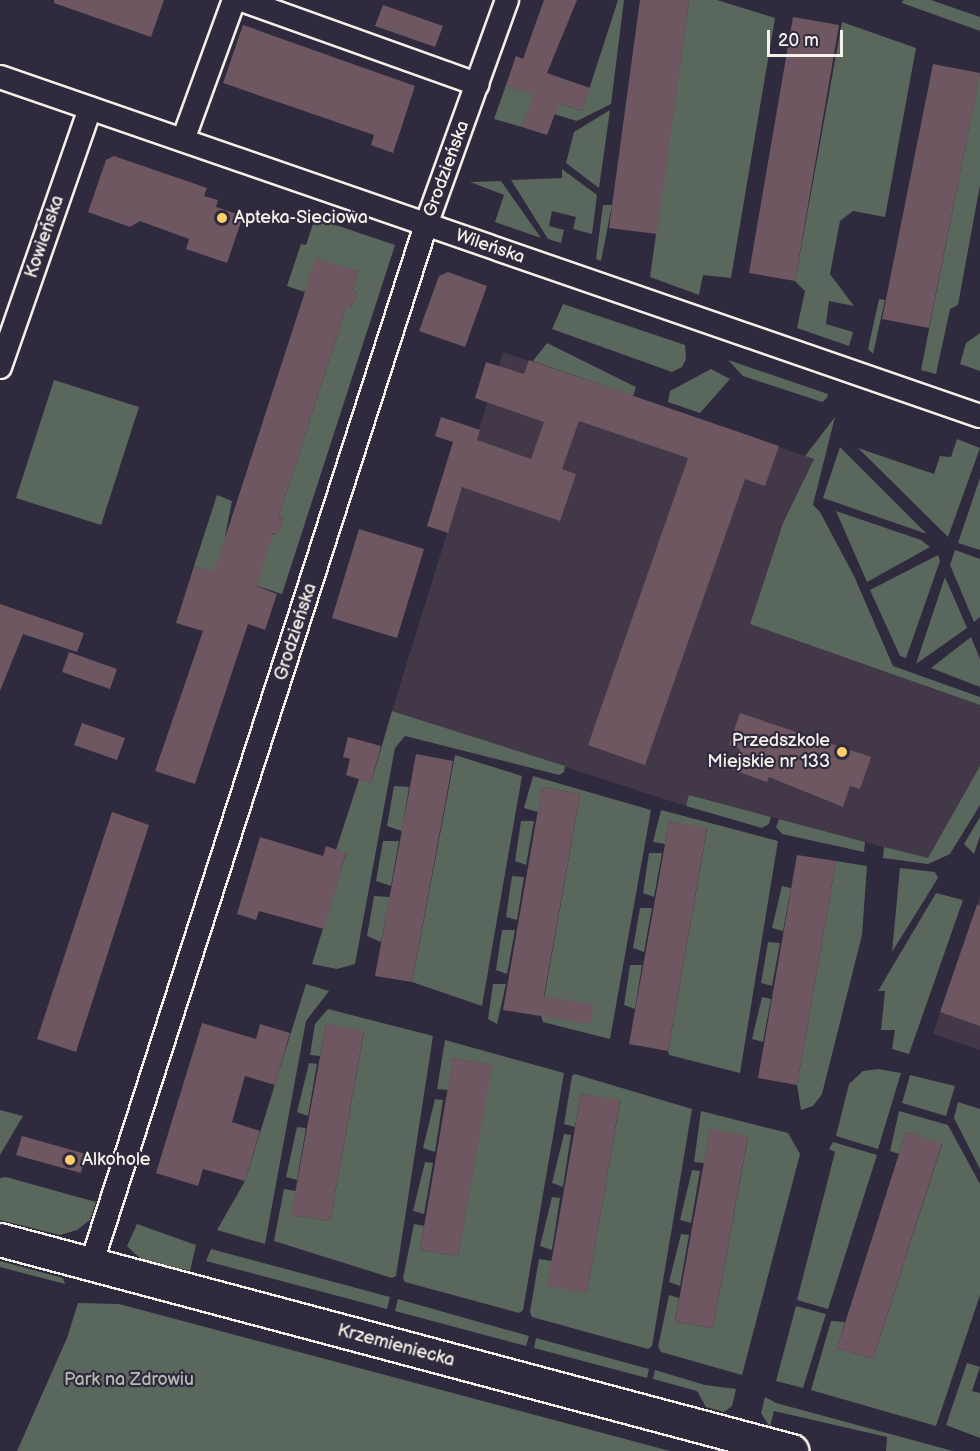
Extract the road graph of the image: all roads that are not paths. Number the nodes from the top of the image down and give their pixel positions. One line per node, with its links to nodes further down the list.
1 (234, 0): 7 (street)
2 (242, 0): 5 (street)
3 (507, 0): 5 (street, Grodzieńska)
4 (0, 77): 6 (street, Wileńska)
5 (477, 84): 8 (street, Grodzieńska)
6 (90, 108): 7 (street, Wileńska); 9 (street, Kowieńska)
7 (183, 140): 8 (street, Wileńska)
8 (426, 225): 10 (street, Wileńska); 12 (street, Grodzieńska)
9 (0, 368)
10 (980, 416)
11 (0, 1240): 12 (main road, Krzemieniecka)
12 (91, 1265): 13 (main road, Krzemieniecka)
13 (792, 1451)

